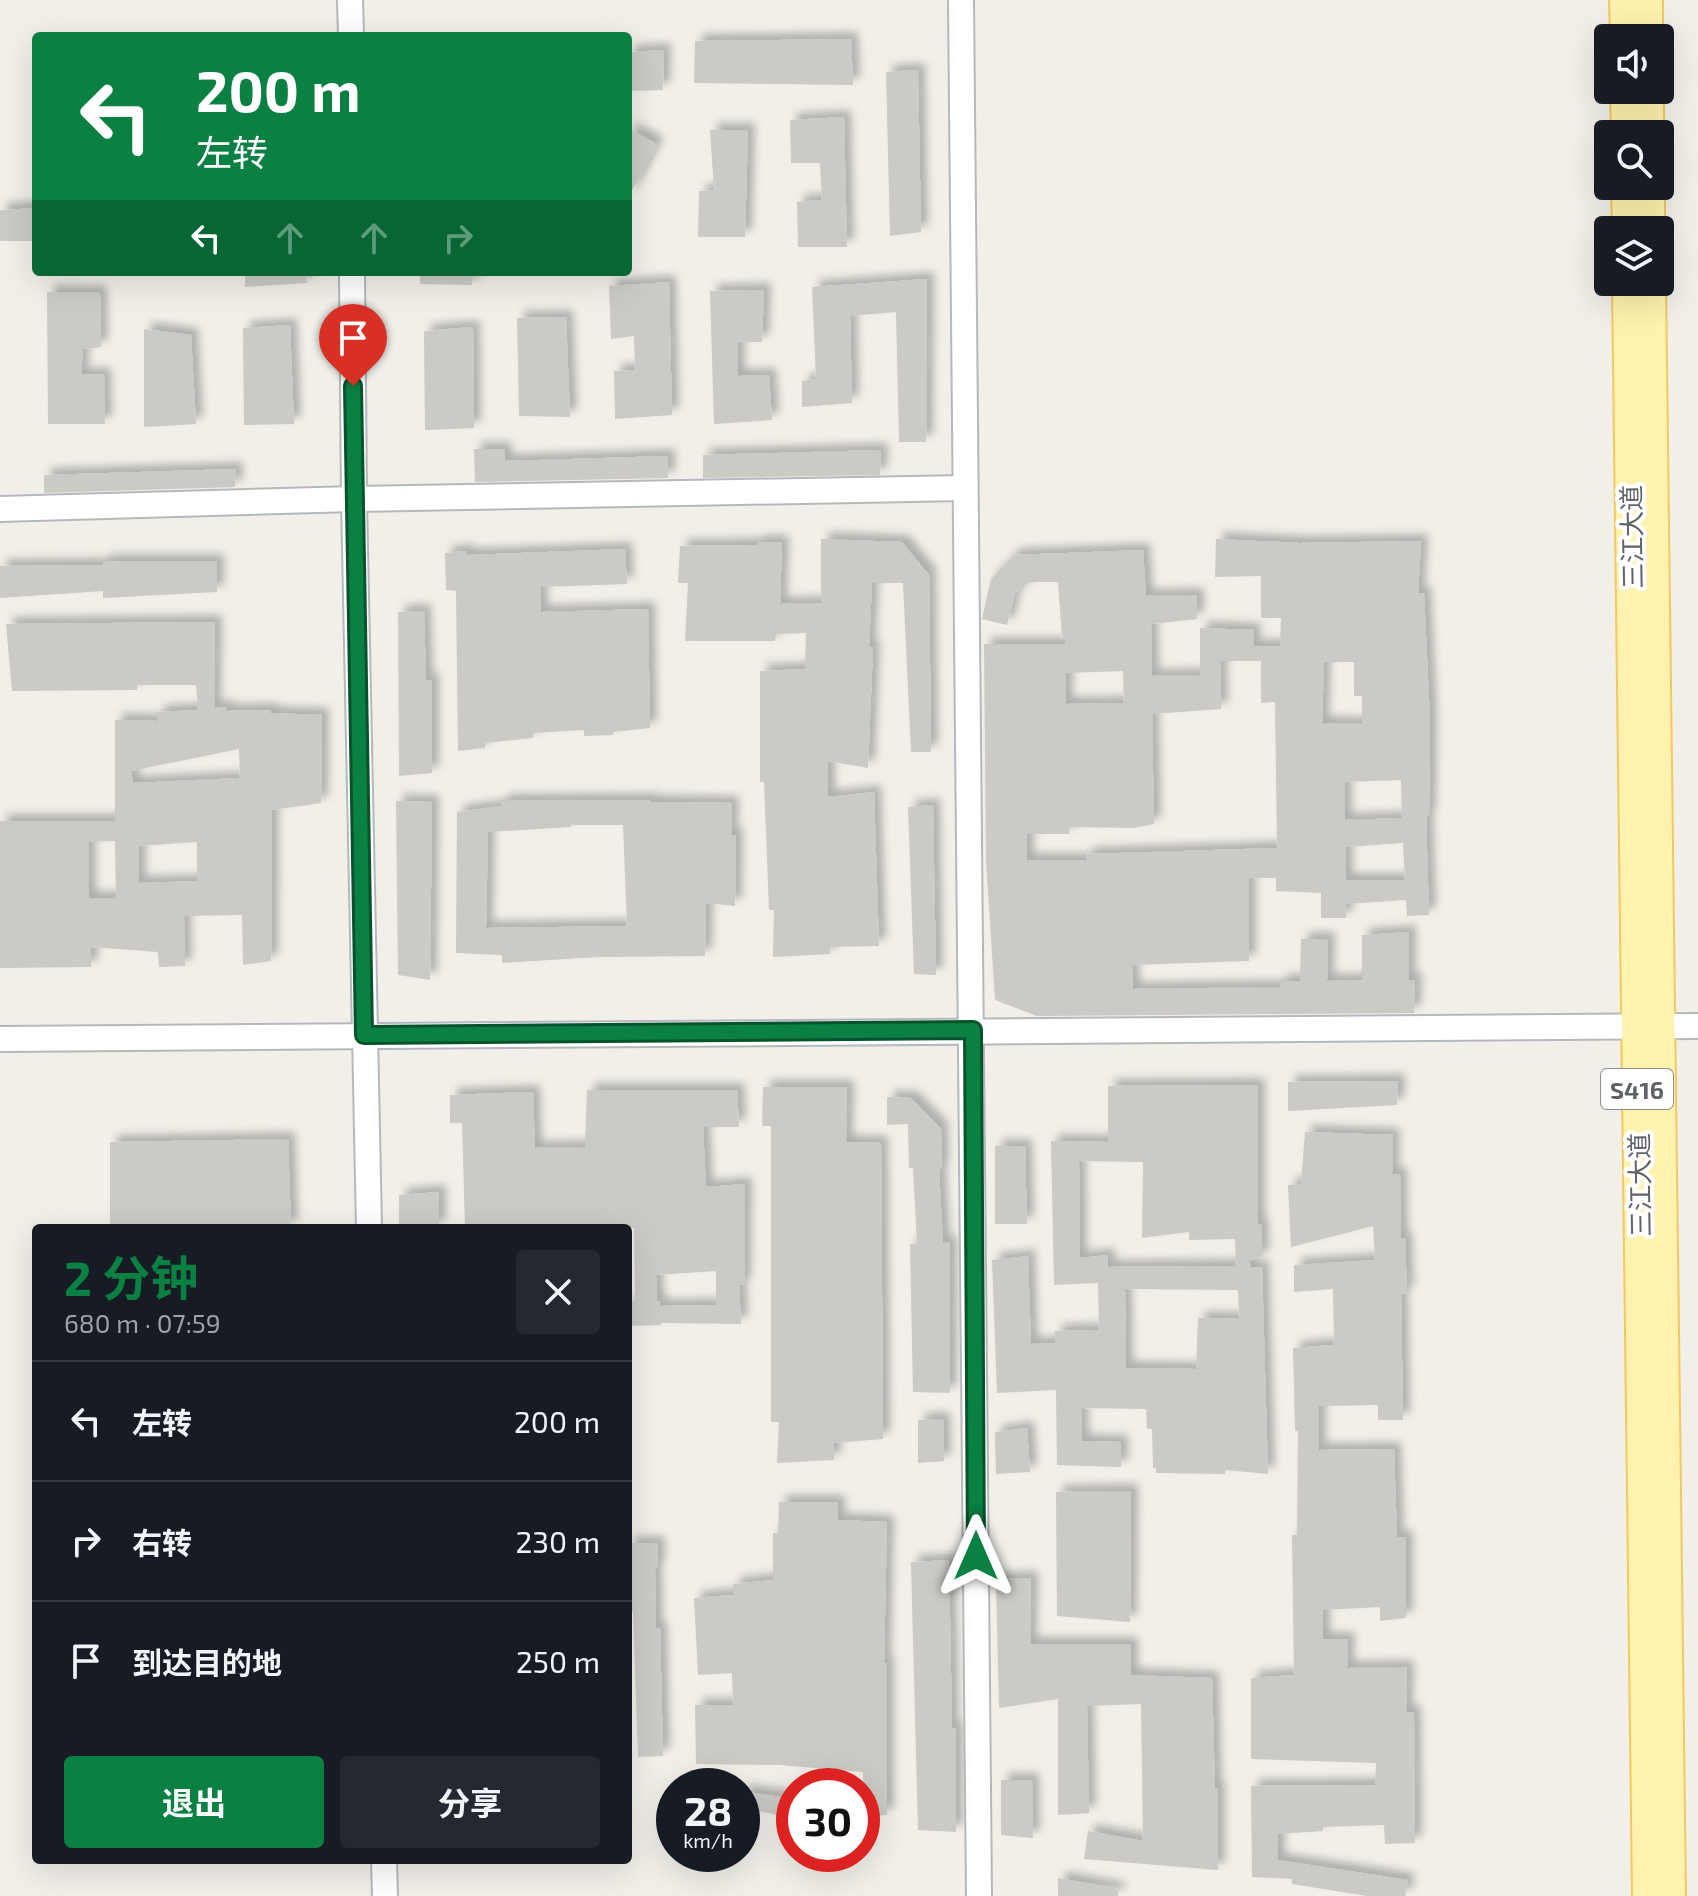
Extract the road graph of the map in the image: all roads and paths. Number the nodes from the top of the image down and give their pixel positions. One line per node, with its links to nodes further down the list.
1 (350, 0): 7 (street)
2 (961, 0): 11 (street)
3 (1625, 0): 5 (main road)
4 (1647, 0): 6 (main road)
5 (1626, 24)
6 (1647, 24)
7 (351, 32)
8 (352, 276): 12 (street)
9 (1628, 296): 14 (main road, 三江大道 / S416)
10 (1650, 296): 14 (main road, 三江大道 / S416)
11 (965, 488): 12 (street); 16 (street)
12 (354, 499): 13 (street); 17 (street)
13 (0, 509)
14 (1648, 1026): 15 (street); 16 (street); 23 (main road, 三江大道 / S416); 24 (main road, 三江大道 / S416)
15 (1698, 1026)
16 (973, 1030): 17 (street); 22 (street)
17 (364, 1035): 18 (street); 19 (street)
18 (0, 1039)
19 (369, 1224)
20 (384, 1864): 21 (street)
21 (385, 1896)
22 (979, 1896)
23 (1648, 1896)
24 (1670, 1896)

